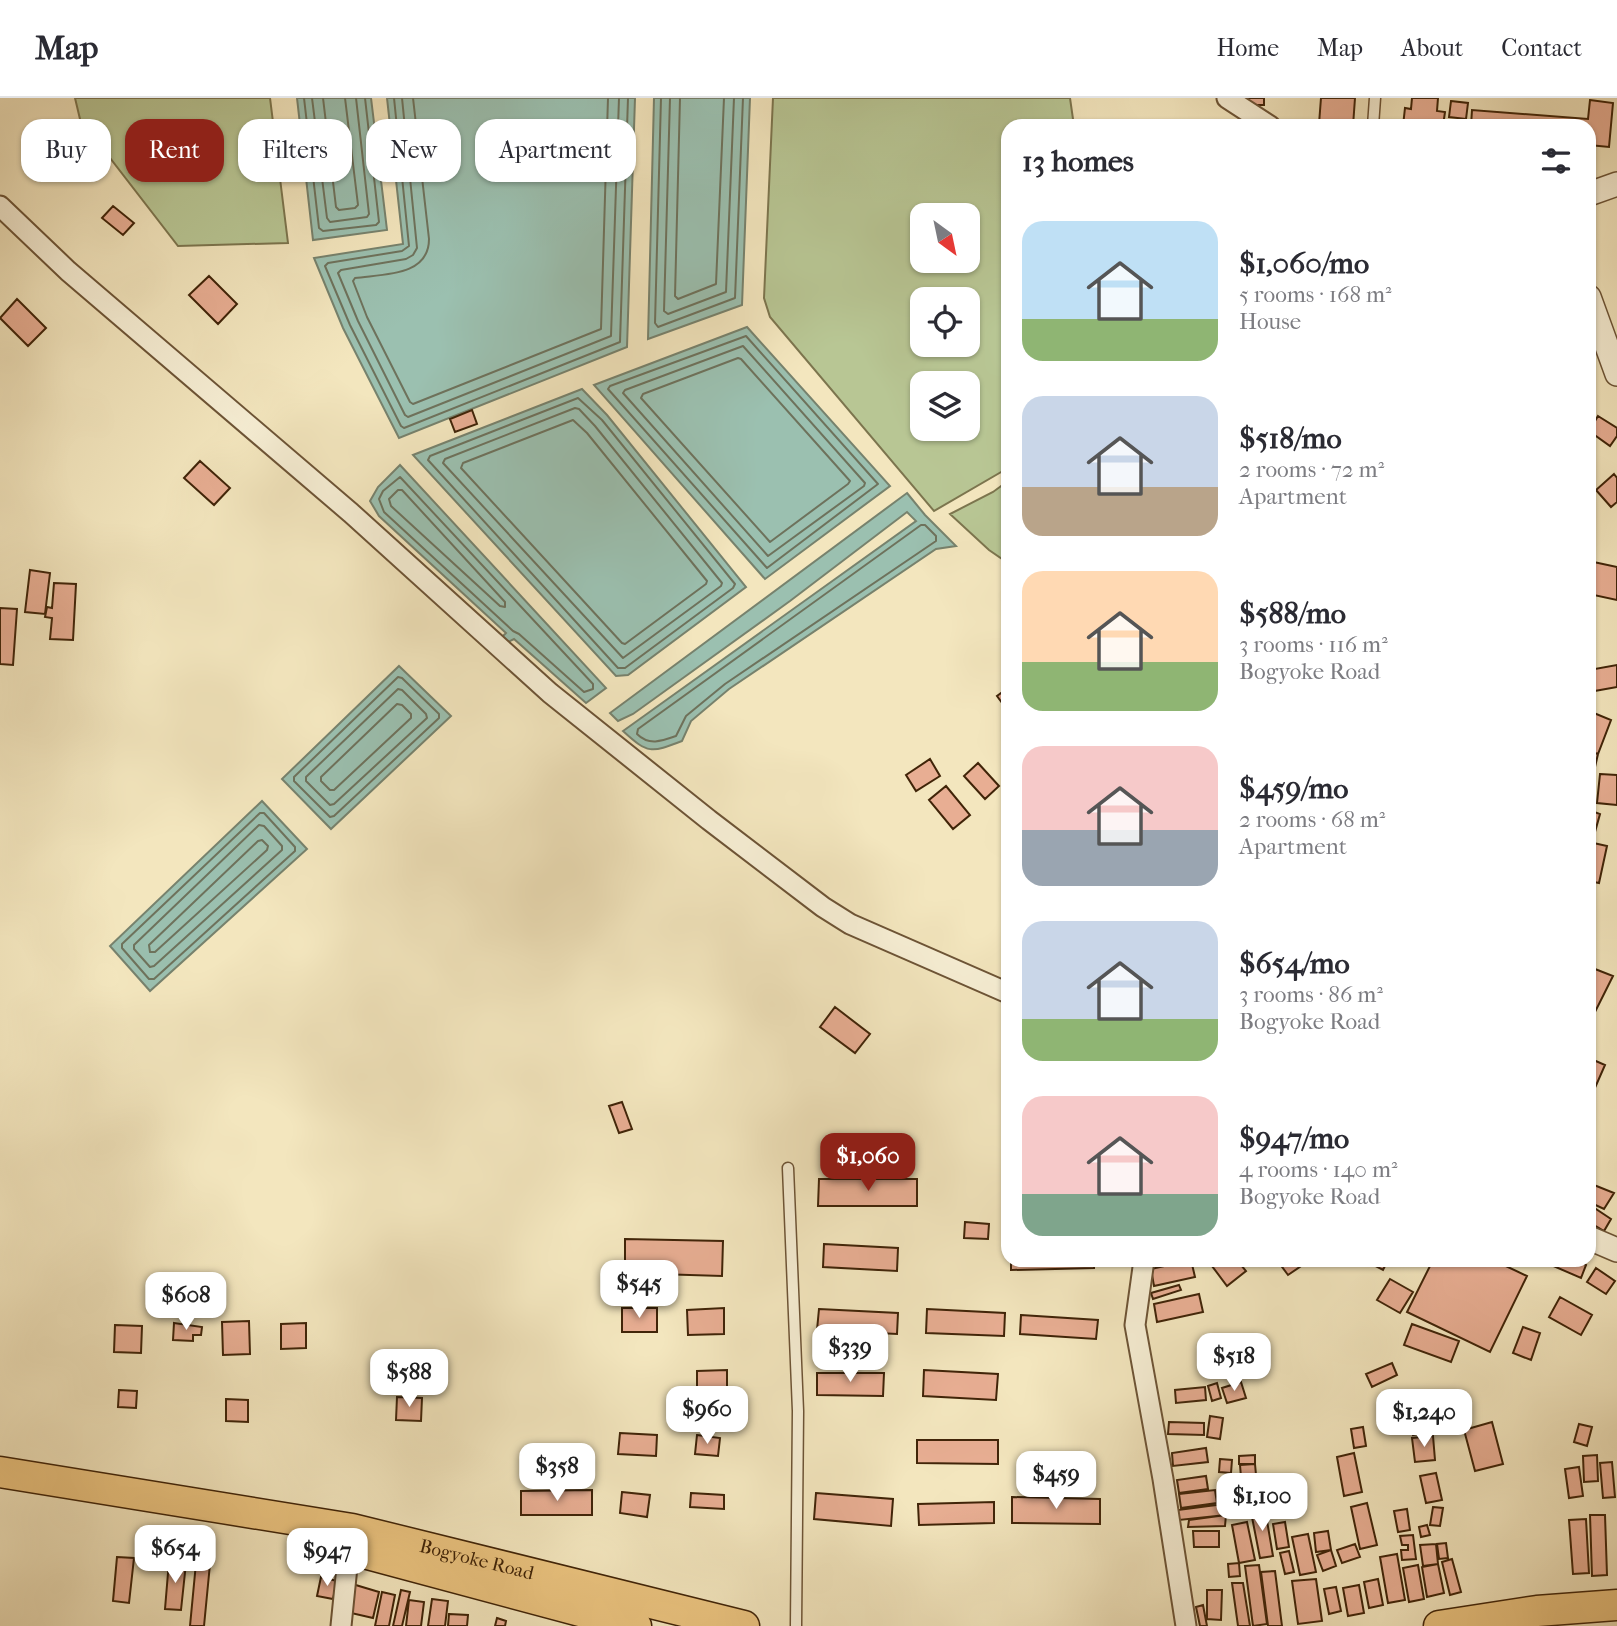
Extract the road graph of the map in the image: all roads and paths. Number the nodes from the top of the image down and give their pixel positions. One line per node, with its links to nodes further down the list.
1 (1227, 98): 3 (street)
2 (1375, 98): 4 (lane)
3 (1259, 119)
4 (1374, 119)
5 (1617, 184): 6 (street)
6 (1596, 192)
7 (0, 206): 10 (street)
8 (1596, 316): 9 (street)
9 (1617, 374)
10 (1001, 990)
11 (788, 1168): 23 (lane)
12 (1596, 1241): 13 (street)
13 (1617, 1250)
14 (1143, 1267): 24 (street)
15 (0, 1472): 17 (main road, Bogyoke Road)
16 (0, 1493): 17 (main road, Bogyoke Road)
17 (350, 1539): 20 (street); 21 (main road, Bogyoke Road); 22 (main road, Bogyoke Road)
18 (1617, 1605): 25 (main road)
19 (1617, 1622): 26 (main road)
20 (341, 1626)
21 (636, 1626)
22 (744, 1626)
23 (796, 1626)
24 (1186, 1626)
25 (1438, 1626)
26 (1560, 1626)

